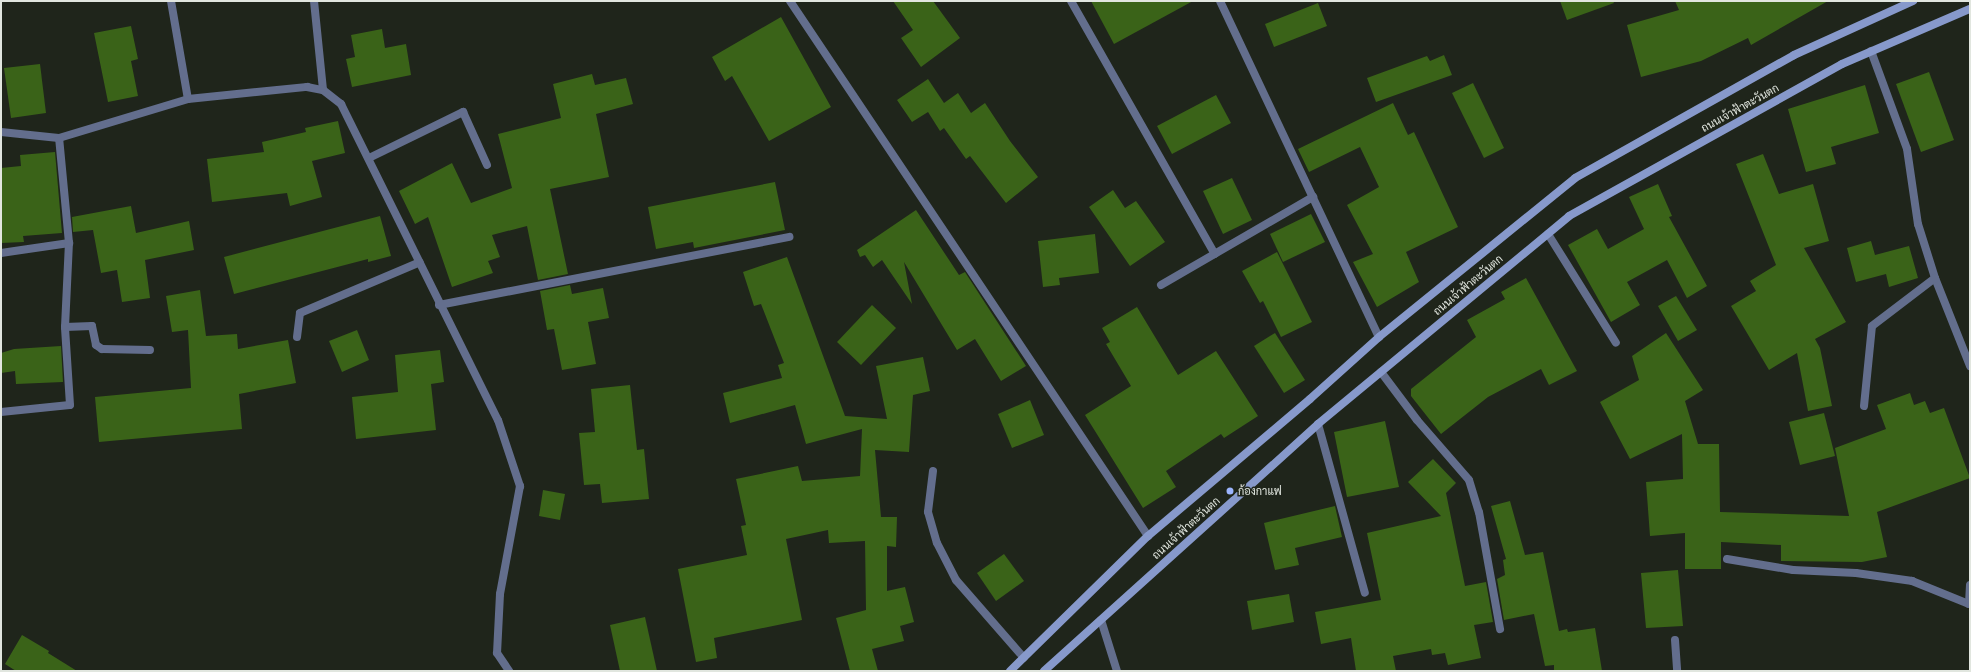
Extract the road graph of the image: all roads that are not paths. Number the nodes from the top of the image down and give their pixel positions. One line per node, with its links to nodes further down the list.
1 (171, 1): 10 (street)
2 (314, 1): 9 (street)
3 (790, 1): 36 (street)
4 (1071, 1): 20 (street)
5 (1220, 1): 15 (street)
6 (1913, 1): 27 (main road, ถนนเจ้าฟ้าตะวันตก)
7 (1970, 9): 8 (main road, ถนนเจ้าฟ้าตะวันตก)
8 (1871, 51): 16 (main road, ถนนเจ้าฟ้าตะวันตก); 22 (street)
9 (324, 90): 10 (street); 13 (street)
10 (188, 99): 12 (street)
11 (1, 132): 12 (street)
12 (59, 138): 18 (street)
13 (369, 158): 14 (street); 21 (street)
14 (487, 165)
15 (1313, 197): 20 (street); 27 (street)
16 (1548, 234): 28 (street); 31 (main road, ถนนเจ้าฟ้าตะวันตก)
17 (789, 237): 24 (street)
18 (69, 243): 19 (street); 25 (street)
19 (1, 253)
20 (1215, 254): 23 (street)
21 (420, 262): 24 (street); 26 (street)
22 (1935, 278): 30 (street); 32 (street)
23 (1161, 286)
24 (439, 304): 44 (street)
25 (65, 327): 29 (street); 33 (street)
26 (298, 337)
27 (1380, 337): 36 (main road, ถนนเจ้าฟ้าตะวันตก)
28 (1616, 343)
29 (150, 350)
30 (1970, 366)
31 (1381, 372): 34 (main road, ถนนเจ้าฟ้าตะวันตก); 41 (street)
32 (1864, 406)
33 (1, 412)
34 (1318, 424): 39 (street); 40 (main road, ถนนเจ้าฟ้าตะวันตก)
35 (933, 471): 43 (street)
36 (1148, 536): 43 (main road, ถนนเจ้าฟ้าตะวันตก)
37 (1727, 559): 38 (street)
38 (1970, 585)
39 (1364, 593)
40 (1101, 620): 46 (main road, ถนนเจ้าฟ้าตะวันตก); 47 (street)
41 (1500, 629)
42 (1675, 640): 48 (street)
43 (1024, 658): 45 (main road, ถนนเจ้าฟ้าตะวันตก)
44 (510, 671)
45 (1010, 671)
46 (1044, 671)
47 (1117, 671)
48 (1677, 671)

